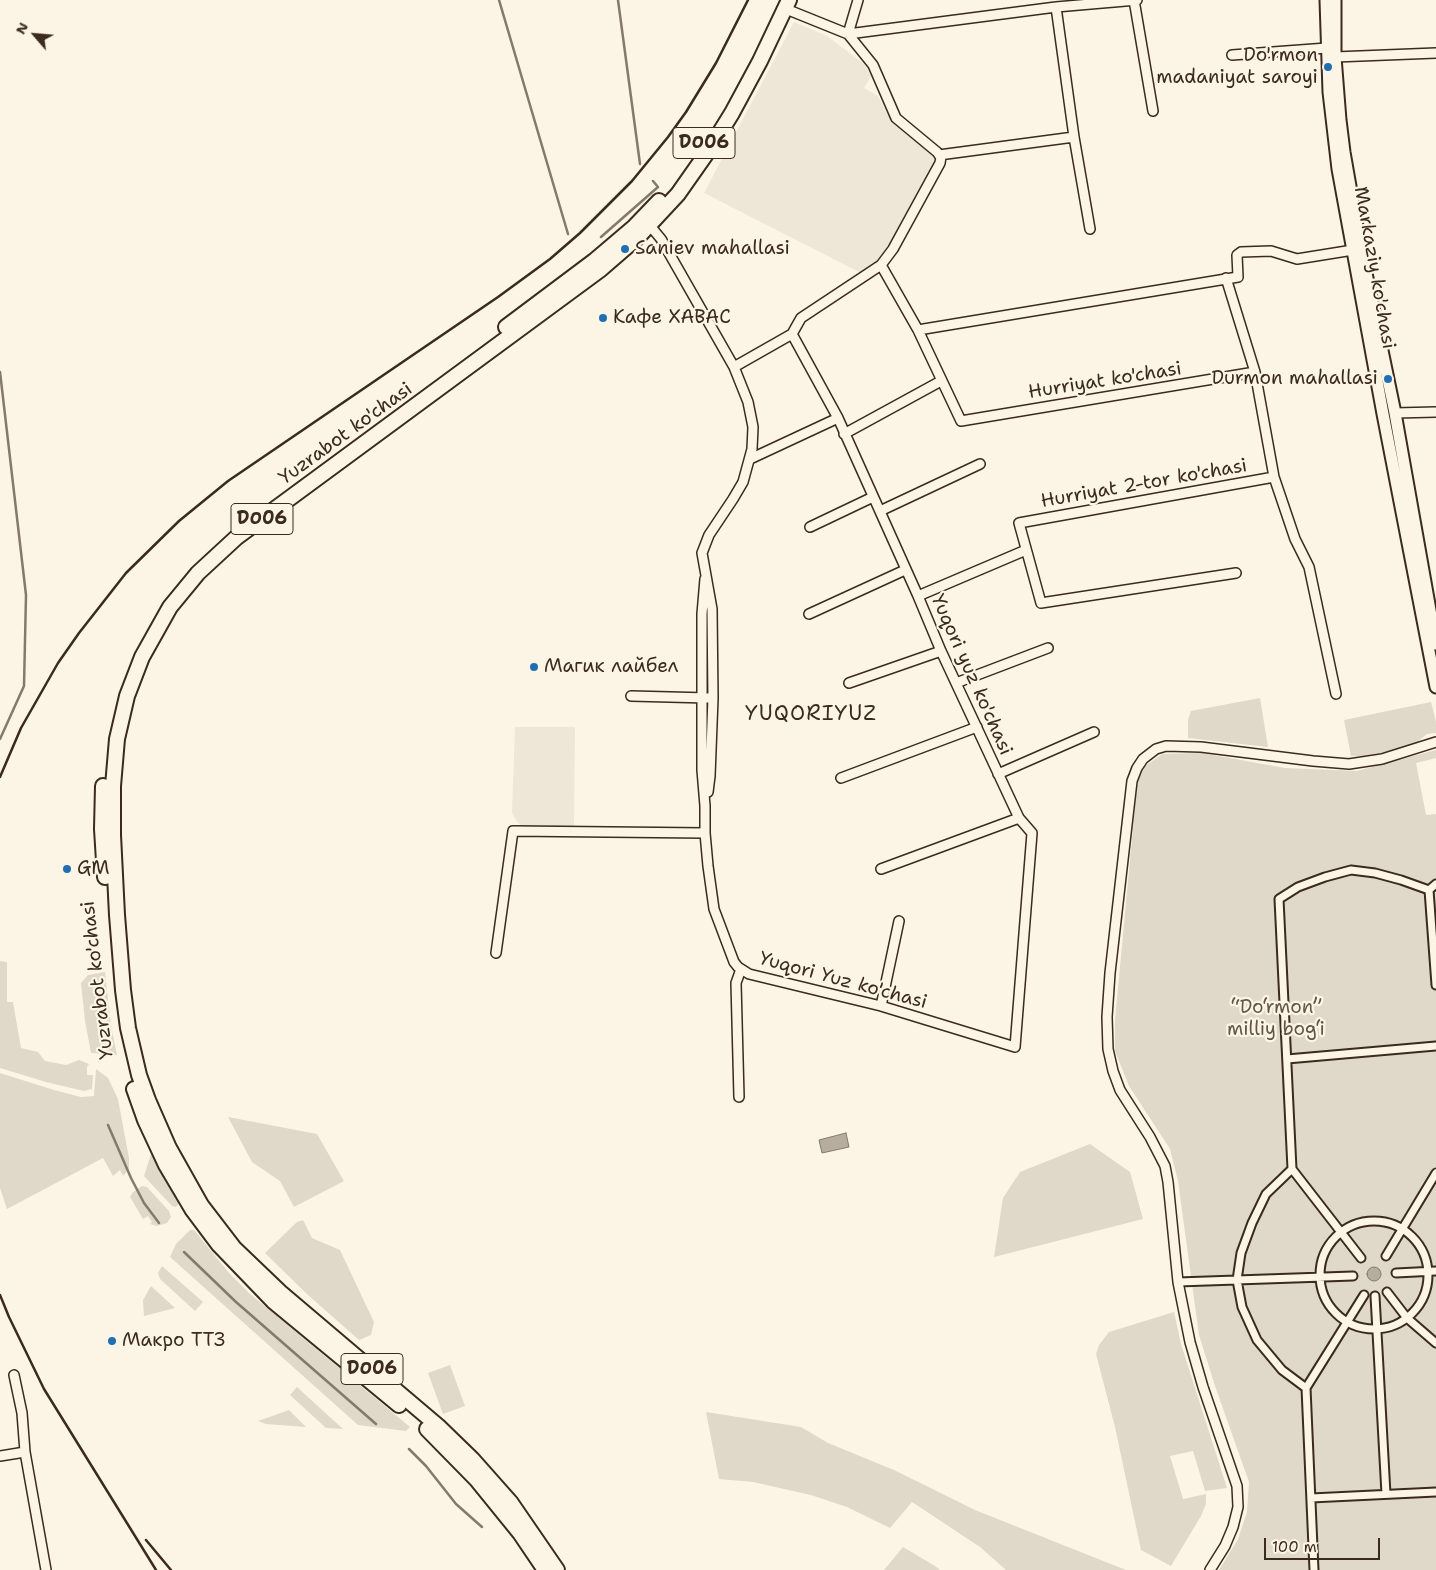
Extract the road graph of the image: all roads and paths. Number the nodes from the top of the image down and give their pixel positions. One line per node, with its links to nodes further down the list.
1 (858, 0): 7 (street)
2 (1135, 0): 6 (street); 11 (street)
3 (1326, 0): 8 (street, Markaziy ko'chasi)
4 (1334, 0): 8 (street, Markaziy ko'chasi)
5 (785, 3): 7 (street); 14 (main road, Yuzrabot ko'chasi / D006)
6 (1056, 7): 7 (street); 12 (street)
7 (848, 34): 13 (street)
8 (1331, 52): 9 (street); 10 (street); 16 (street, Markaziy ko'chasi)
9 (1436, 54)
10 (1232, 55)
11 (1153, 111)
12 (1074, 137): 13 (street); 15 (street)
13 (939, 155): 17 (street)
14 (647, 222): 21 (street, Yuqori Yuz ko'chasi); 99 (main road, Yuzrabot ko'chasi / D006)
15 (1090, 229)
16 (1357, 249): 18 (street); 25 (street, Markaziy ko'chasi); 26 (street, Markaziy ko'chasi)
17 (882, 265): 19 (street); 20 (street)
18 (1226, 278): 19 (street); 22 (street)
19 (918, 330): 23 (street)
20 (792, 334): 21 (street); 27 (street, Yuqori yuz ko'chasi)
21 (734, 367): 29 (street, Yuqori Yuz ko'chasi)
22 (1255, 372): 23 (street, Hurriyat ko'chasi); 31 (street)
23 (941, 381): 28 (street)
24 (1436, 412): 25 (street)
25 (1395, 413): 26 (street); 33 (street, Markaziy ko'chasi)
26 (1383, 414): 33 (street, Markaziy ko'chasi)
27 (838, 418): 28 (street, Yuqori yuz ko'chasi); 29 (street)
28 (844, 434): 32 (street, Yuqori yuz ko'chasi)
29 (750, 459): 39 (street, Yuqori Yuz ko'chasi)
30 (980, 464): 34 (street)
31 (1274, 476): 36 (street, Hurriyat 2-tor ko'chasi); 48 (street)
32 (873, 497): 34 (street, Yuqori yuz ko'chasi); 35 (street)
33 (1405, 502): 42 (street, Markaziy ko'chasi); 47 (street, Markaziy ko'chasi)
34 (880, 512): 37 (street, Yuqori yuz ko'chasi)
35 (810, 527)
36 (1026, 550): 38 (street); 40 (street)
37 (905, 570): 40 (street, Yuqori yuz ko'chasi); 41 (street)
38 (1236, 573)
39 (705, 579): 50 (street, Yuqori Yuz ko'chasi); 51 (street, Yuqori Yuz ko'chasi)
40 (918, 596): 44 (street, Yuqori yuz ko'chasi)
41 (809, 614)
42 (1436, 644)
43 (1048, 648): 46 (street)
44 (941, 651): 45 (street); 46 (street, Yuqori yuz ko'chasi)
45 (849, 683)
46 (956, 683): 52 (street, Yuqori yuz ko'chasi)
47 (1436, 688)
48 (1336, 694)
49 (631, 696): 50 (street)
50 (702, 698): 51 (street); 57 (street, Yuqori Yuz ko'chasi)
51 (713, 698): 57 (street, Yuqori Yuz ko'chasi)
52 (977, 727): 55 (street, Yuqori yuz ko'chasi); 56 (street)
53 (1094, 732): 55 (street)
54 (1436, 742): 83 (street)
55 (998, 774): 58 (street, Yuqori yuz ko'chasi)
56 (840, 778)
57 (706, 806): 59 (street, Yuqori Yuz ko'chasi)
58 (1019, 818): 60 (street); 69 (street, Yuqori yuz ko'chasi)
59 (705, 833): 64 (street); 65 (street, Yuqori Yuz ko'chasi)
60 (881, 869)
61 (1436, 884): 62 (street)
62 (1430, 890): 66 (street); 70 (street)
63 (899, 921): 67 (street)
64 (496, 953)
65 (741, 969): 67 (street, Yuqori Yuz ko'chasi); 71 (street)
66 (1436, 986)
67 (882, 1006): 69 (street, Yuqori Yuz ko'chasi)
68 (1436, 1046): 70 (street)
69 (1015, 1047)
70 (1287, 1059): 72 (street)
71 (739, 1097)
72 (1292, 1169): 75 (street); 82 (street)
73 (1436, 1173): 74 (street)
74 (1402, 1228): 75 (street); 76 (street); 78 (street)
75 (1341, 1232): 77 (street); 81 (street)
76 (1386, 1256)
77 (1361, 1258)
78 (1432, 1271): 79 (street); 87 (street)
79 (1396, 1273)
80 (1353, 1276): 81 (street)
81 (1319, 1277): 82 (street); 88 (street)
82 (1237, 1280): 83 (street); 92 (street)
83 (1178, 1282): 100 (street)
84 (1387, 1292): 87 (street)
85 (1364, 1295): 88 (street)
86 (1375, 1296): 89 (street)
87 (1407, 1318): 89 (street); 90 (street)
88 (1346, 1321): 89 (street); 92 (street)
89 (1378, 1329): 96 (street)
90 (1436, 1343)
91 (14, 1375): 93 (street)
92 (1306, 1388): 97 (street)
93 (25, 1452): 94 (street); 98 (street)
94 (0, 1456)
95 (1436, 1492): 96 (street)
96 (1386, 1494): 97 (street)
97 (1312, 1498): 101 (street)
98 (46, 1570)
99 (547, 1570)
100 (1210, 1570)
101 (1314, 1570)

